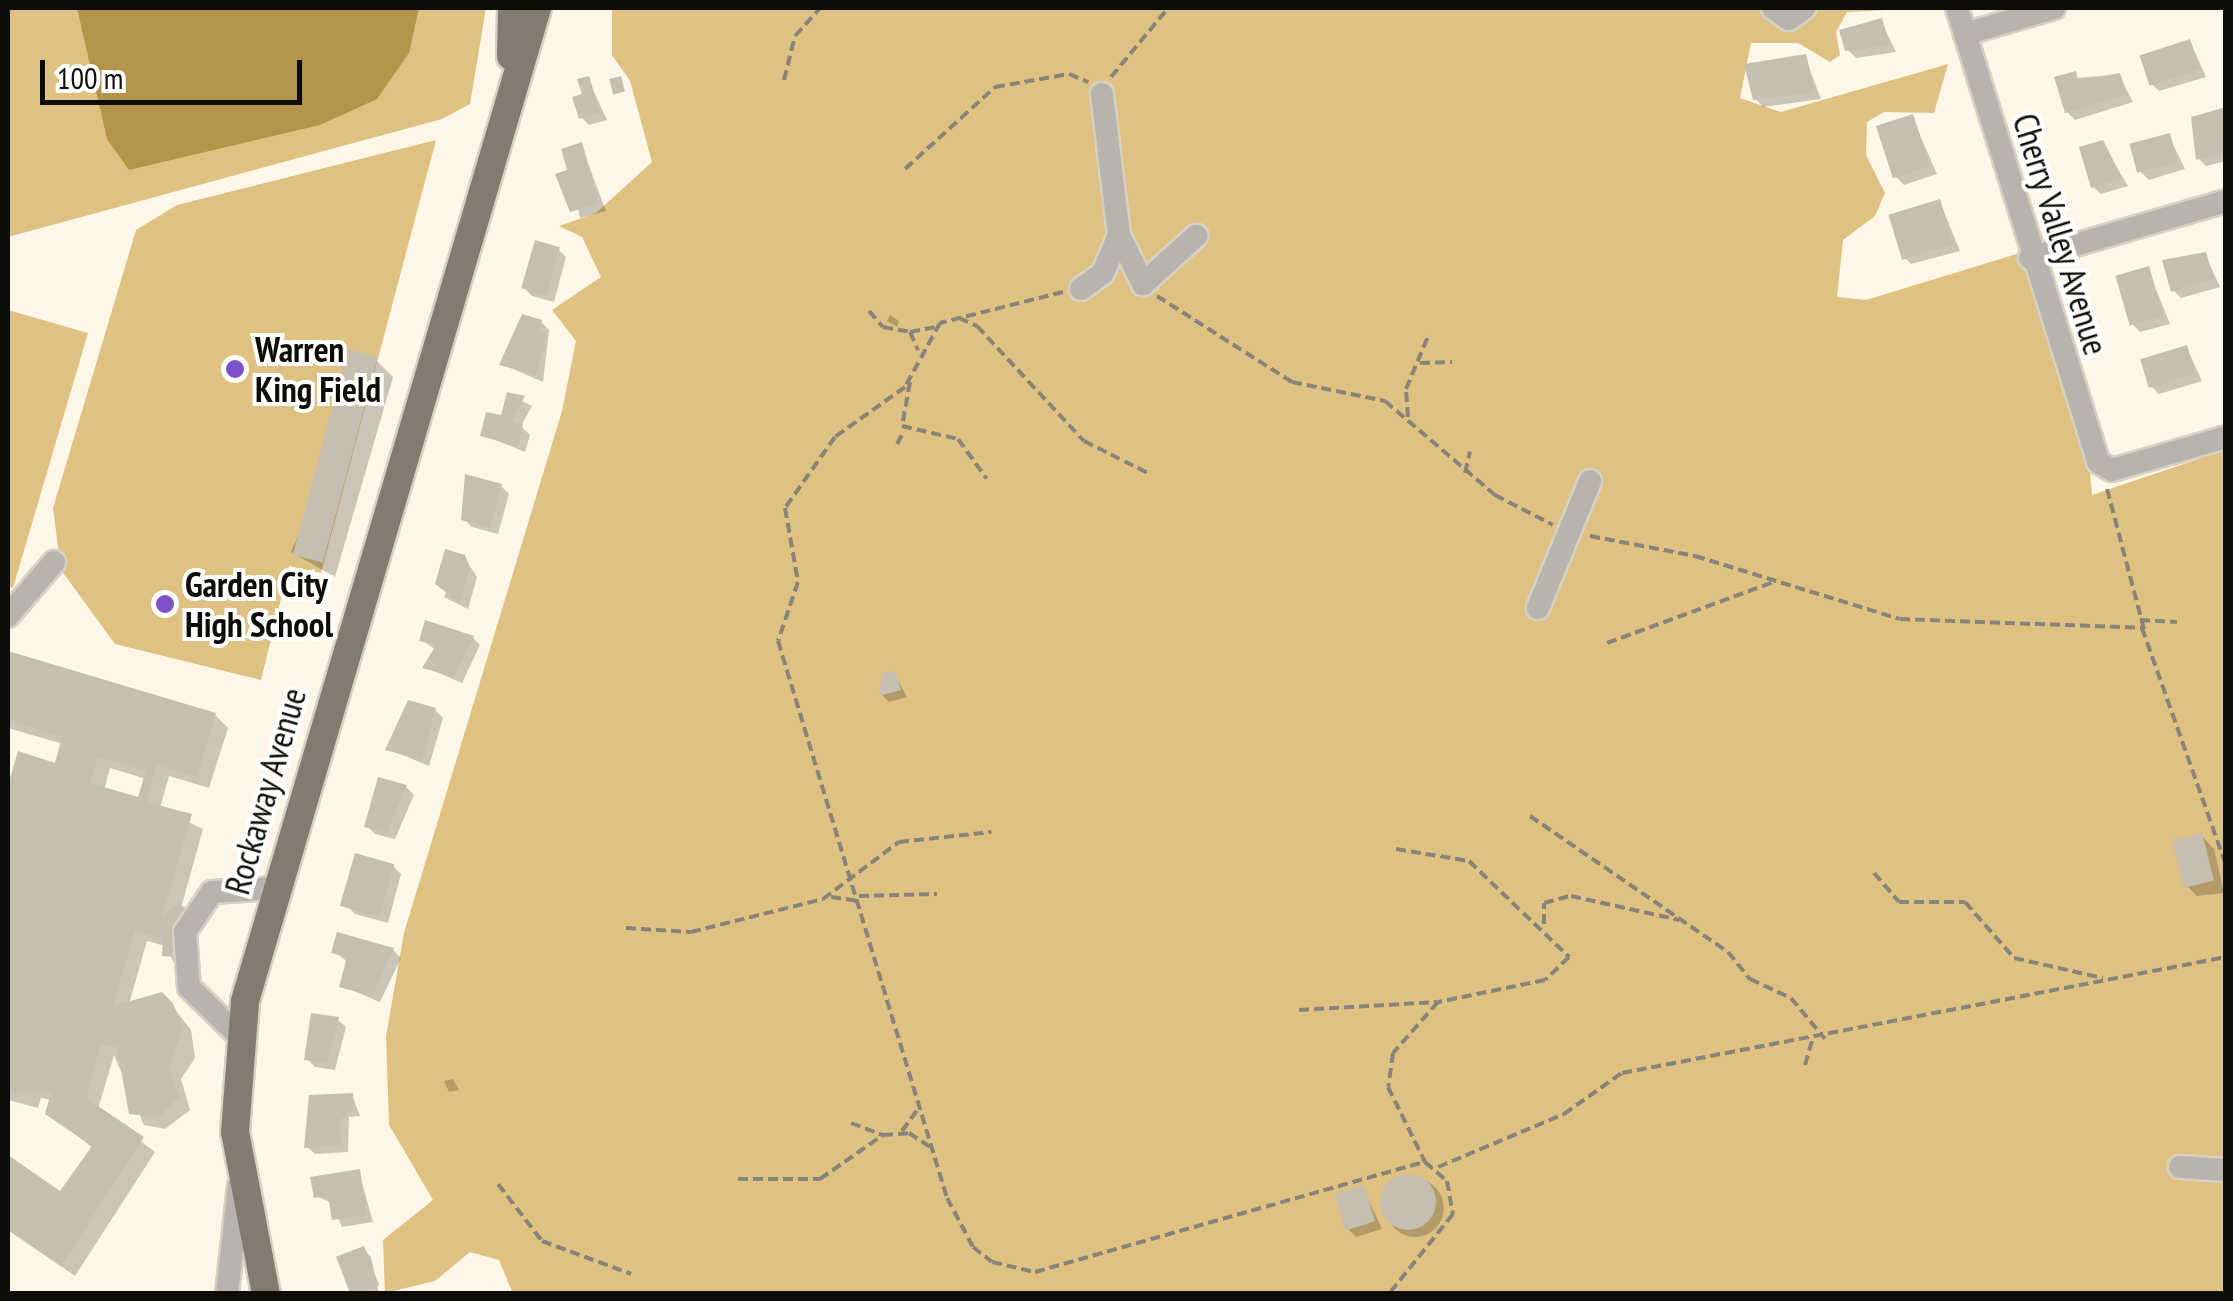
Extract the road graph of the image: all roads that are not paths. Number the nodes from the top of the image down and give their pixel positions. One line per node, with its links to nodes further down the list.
1 (512, 8): 9 (main road, Rockaway Avenue)
2 (537, 8): 9 (main road, Rockaway Avenue)
3 (1773, 8): 4 (street)
4 (1804, 8)
5 (1957, 8): 7 (street, Cherry Valley Avenue)
6 (2054, 8): 7 (street)
7 (1964, 34): 13 (street, Cherry Valley Avenue)
8 (1102, 85): 11 (street)
9 (510, 88): 20 (main road, Rockaway Avenue)
10 (2226, 201): 13 (street)
11 (1119, 235): 12 (street); 14 (street)
12 (1196, 236)
13 (2030, 258): 15 (street, Cherry Valley Avenue)
14 (1080, 290)
15 (2226, 438)
16 (1590, 481): 18 (street)
17 (54, 562): 19 (street)
18 (1538, 608)
19 (8, 616)
20 (276, 888): 21 (main road, Rockaway Avenue); 21 (street)
21 (240, 1037): 24 (main road, Rockaway Avenue)
22 (2180, 1166): 23 (street)
23 (2226, 1170)
24 (240, 1178): 25 (street); 26 (main road, Rockaway Avenue)
25 (227, 1294)
26 (266, 1294)

